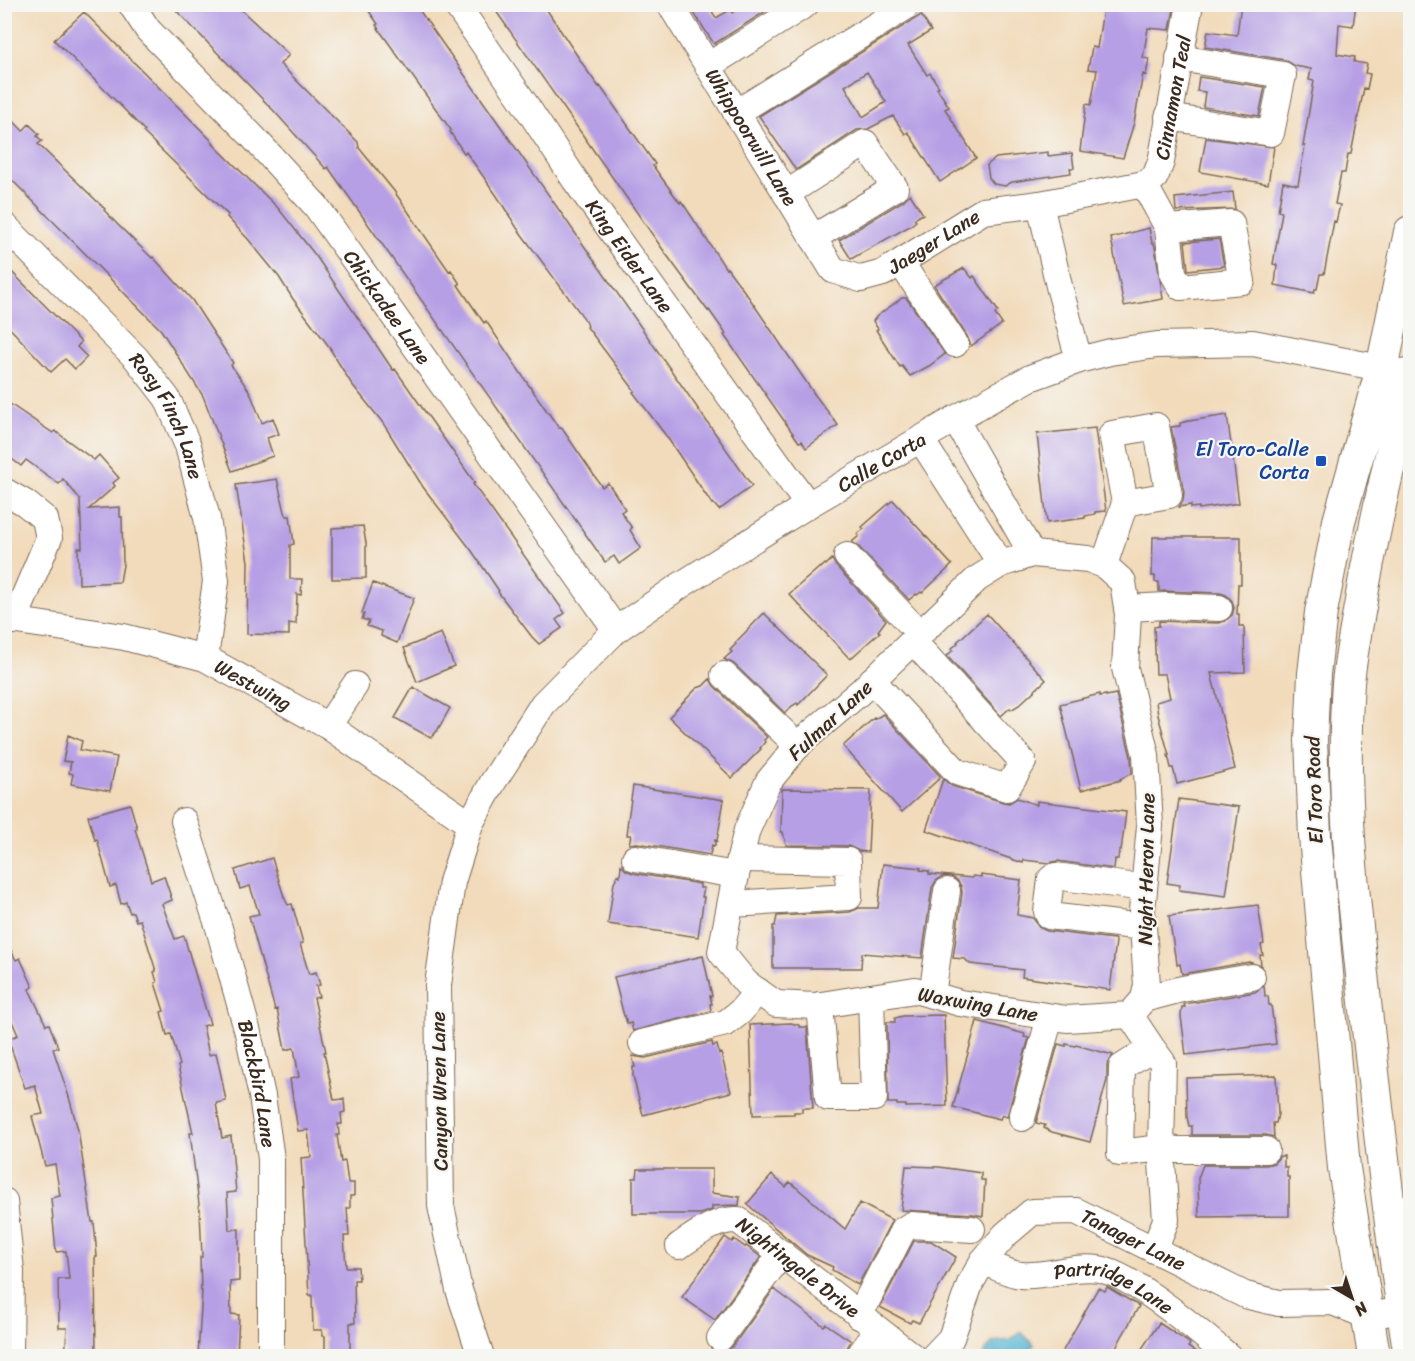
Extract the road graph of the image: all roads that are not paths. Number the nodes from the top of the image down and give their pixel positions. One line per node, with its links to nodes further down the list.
1 (131, 4): 37 (street, Chickadee Lane)
2 (456, 4): 27 (street, King Eider Lane)
3 (670, 4): 8 (street, Whippoorwill Lane)
4 (806, 4): 8 (street)
5 (902, 4): 9 (street)
6 (1190, 4): 7 (street, Cinnamon Teal)
7 (1179, 58): 10 (street, Cinnamon Teal); 10 (street)
8 (708, 66): 9 (street, Whippoorwill Lane)
9 (736, 113): 12 (street, Whippoorwill Lane)
10 (1168, 117): 11 (street, Cinnamon Teal)
11 (1144, 184): 13 (street, Jaeger Lane); 15 (street)
12 (786, 194): 17 (street, Whippoorwill Lane); 17 (street)
13 (1040, 204): 18 (street, Jaeger Lane); 21 (street)
14 (4, 225): 39 (street, Rosy Finch Lane)
15 (1168, 228)
16 (1410, 232): 22 (main road, El Toro Road)
17 (813, 238): 19 (street, Whippoorwill Lane)
18 (901, 263): 19 (street, Jaeger Lane); 20 (street)
19 (832, 270)
20 (954, 344)
21 (1079, 360): 22 (street, Calle Corta); 23 (street, Calle Corta)
22 (1401, 372): 71 (main road, El Toro Road); 72 (main road, El Toro Road)
23 (955, 419): 24 (street, Calle Corta); 28 (street)
24 (921, 440): 27 (street, Calle Corta); 29 (street)
25 (4, 491): 36 (street)
26 (1125, 503): 33 (street)
27 (808, 505): 37 (street, Calle Corta)
28 (1011, 517): 29 (street); 30 (street)
29 (982, 532): 32 (street)
30 (1032, 554): 32 (street); 33 (street)
31 (847, 556): 38 (street)
32 (1001, 564): 38 (street, Fulmar Lane)
33 (1104, 565): 34 (street, Night Heron Lane)
34 (1127, 608): 35 (street); 49 (street, Night Heron Lane)
35 (1219, 608)
36 (9, 620): 39 (street, Westwing)
37 (616, 630): 46 (street, Calle Corta)
38 (916, 638): 41 (street, Fulmar Lane); 41 (street)
39 (205, 658): 43 (street, Westwing)
40 (724, 675): 44 (street)
41 (872, 680): 44 (street, Fulmar Lane)
42 (355, 685): 43 (street)
43 (328, 726): 46 (street, Westwing)
44 (798, 746): 48 (street, Fulmar Lane)
45 (184, 821): 76 (street, Blackbird Lane)
46 (470, 824): 77 (street, Canyon Wren Lane)
47 (635, 858): 48 (street)
48 (738, 867): 51 (street, Fulmar Lane); 51 (street)
49 (1144, 888): 52 (street, Night Heron Lane); 52 (street)
50 (947, 891): 54 (street)
51 (731, 904): 56 (street, Fulmar Lane)
52 (1143, 927): 58 (street, Night Heron Lane)
53 (1252, 977): 58 (street, Waxwing Lane)
54 (932, 995): 55 (street, Waxwing Lane); 59 (street, Waxwing Lane)
55 (871, 997): 57 (street, Waxwing Lane); 57 (street)
56 (767, 998): 57 (street, Waxwing Lane); 60 (street)
57 (820, 1005)
58 (1128, 1010): 59 (street, Waxwing Lane); 61 (street)
59 (1050, 1017): 62 (street)
60 (642, 1043)
61 (1152, 1048): 63 (street); 63 (street)
62 (1022, 1118)
63 (1161, 1148): 64 (street); 68 (street)
64 (1266, 1150)
65 (4, 1201): 75 (street)
66 (972, 1229): 73 (street)
67 (679, 1246): 69 (street, Nightingale Drive)
68 (1154, 1250): 70 (street, Tanager Lane); 72 (street, Tanager Lane)
69 (782, 1253): 73 (street, Nightingale Drive); 74 (street)
70 (982, 1261): 80 (street, Tanager Lane); 81 (street, Partridge Lane)
71 (1403, 1310): 72 (street); 83 (main road, El Toro Road)
72 (1368, 1316): 82 (main road, El Toro Road)
73 (868, 1323): 78 (street); 79 (street, Nightingale Drive)
74 (720, 1338)
75 (10, 1356)
76 (271, 1356)
77 (481, 1356)
78 (859, 1356)
79 (912, 1356)
80 (934, 1356)
81 (1228, 1356)
82 (1374, 1356)
83 (1410, 1356)

